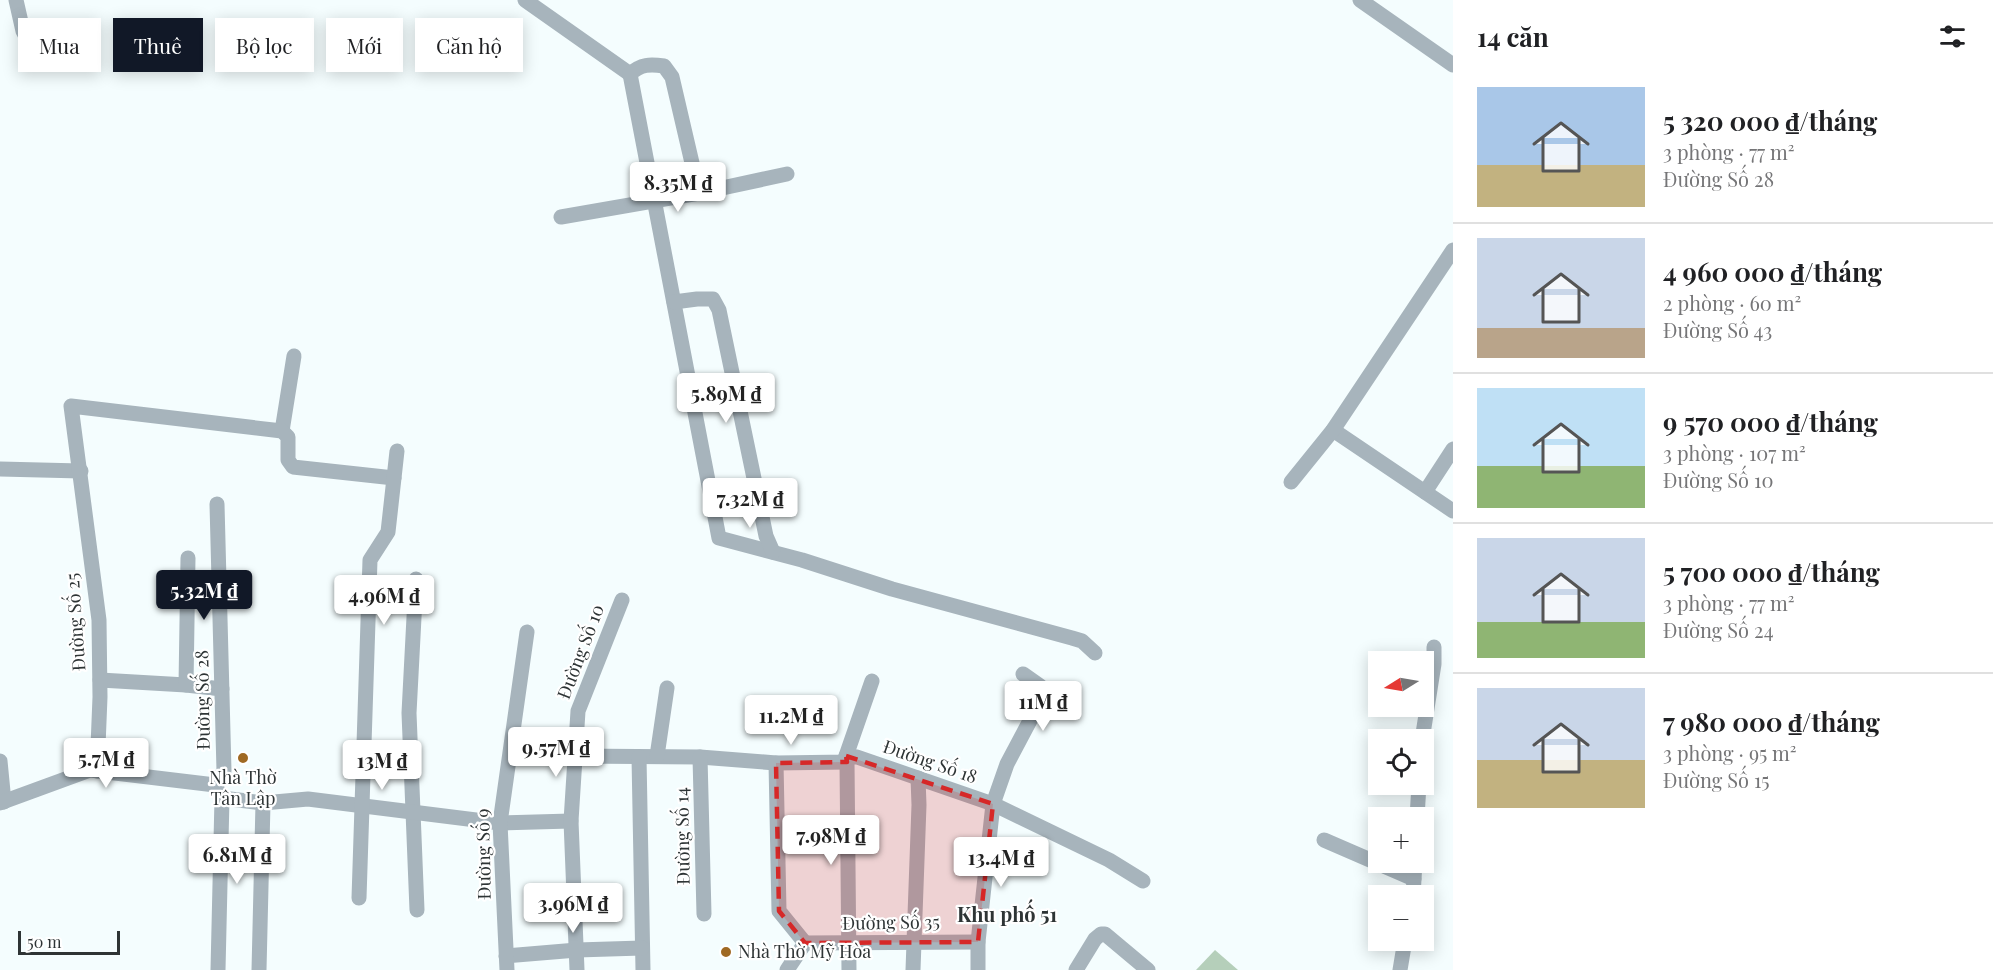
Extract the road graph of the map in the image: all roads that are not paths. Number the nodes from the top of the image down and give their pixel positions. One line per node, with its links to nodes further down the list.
1 (16, 0): 4 (street)
2 (525, 0): 6 (street)
3 (1360, 0): 5 (street)
4 (20, 18)
5 (1452, 63)
6 (630, 74): 8 (street); 9 (street)
7 (787, 174): 8 (street)
8 (699, 192): 9 (street)
9 (653, 201): 10 (street); 12 (street)
10 (561, 217)
11 (1453, 250): 14 (street)
12 (674, 302): 25 (street); 25 (street)
13 (294, 356): 15 (street)
14 (1333, 430): 21 (street); 22 (street)
15 (282, 431): 19 (street, Đường Số 25); 20 (street)
16 (1453, 449): 22 (street)
17 (397, 451): 20 (street)
18 (0, 469): 19 (street)
19 (81, 471): 33 (street, Đường Số 25)
20 (394, 478): 52 (street)
21 (1291, 482)
22 (1425, 492): 24 (street)
23 (217, 504): 37 (street, Đường Số 28)
24 (1453, 511)
25 (773, 552): 31 (street)
26 (188, 558): 35 (street)
27 (416, 579): 53 (street)
28 (622, 600): 39 (street, Đường Số 10)
29 (527, 632): 55 (street, Đường Số 9)
30 (1434, 647): 38 (street)
31 (1095, 653)
32 (1023, 674): 51 (street)
33 (100, 680): 35 (street); 46 (street, Đường Số 25)
34 (872, 681): 43 (street)
35 (186, 685): 37 (street)
36 (668, 688): 40 (street)
37 (222, 689): 48 (street, Đường Số 28)
38 (1424, 729)
39 (574, 756): 41 (street, Đường Số 18); 54 (street, Đường Số 10)
40 (657, 756): 41 (street, Đường Số 18); 42 (street, Đường Số 18)
41 (639, 757): 68 (street)
42 (700, 757): 45 (street, Đường Số 18); 63 (street, Đường Số 14)
43 (847, 759): 45 (street, Đường Số 18); 47 (street, Đường Số 18); 67 (street)
44 (0, 761): 49 (street)
45 (776, 763): 66 (street)
46 (97, 771): 48 (street); 49 (street)
47 (918, 778): 51 (street, Đường Số 18); 64 (street)
48 (219, 792): 50 (street); 72 (street, Đường Số 28)
49 (2, 802)
50 (263, 803): 52 (street); 73 (street)
51 (993, 804): 59 (street, Đường Số 18); 65 (street)
52 (363, 806): 53 (street); 61 (street)
53 (412, 812): 55 (street); 62 (street)
54 (571, 821): 55 (street); 69 (street, Đường Số 10)
55 (500, 823): 71 (street, Đường Số 9)
56 (1324, 840): 58 (street)
57 (1414, 873): 58 (street)
58 (1414, 879): 60 (street)
59 (1143, 881)
60 (1414, 885)
61 (359, 898)
62 (417, 909)
63 (704, 914)
64 (913, 942): 65 (street, Đường Số 35); 67 (street, Đường Số 35); 78 (street)
65 (978, 942): 79 (street)
66 (805, 943): 67 (street, Đường Số 35); 76 (street)
67 (849, 943): 77 (street)
68 (642, 948): 69 (street); 75 (street)
69 (577, 950): 71 (street); 74 (street, Đường Số 10)
70 (1403, 951): 82 (street)
71 (507, 963)
72 (218, 970)
73 (259, 970)
74 (577, 970)
75 (643, 970)
76 (787, 970)
77 (849, 970)
78 (913, 970)
79 (978, 970)
80 (1076, 970): 81 (street)
81 (1148, 970)
82 (1400, 970)

